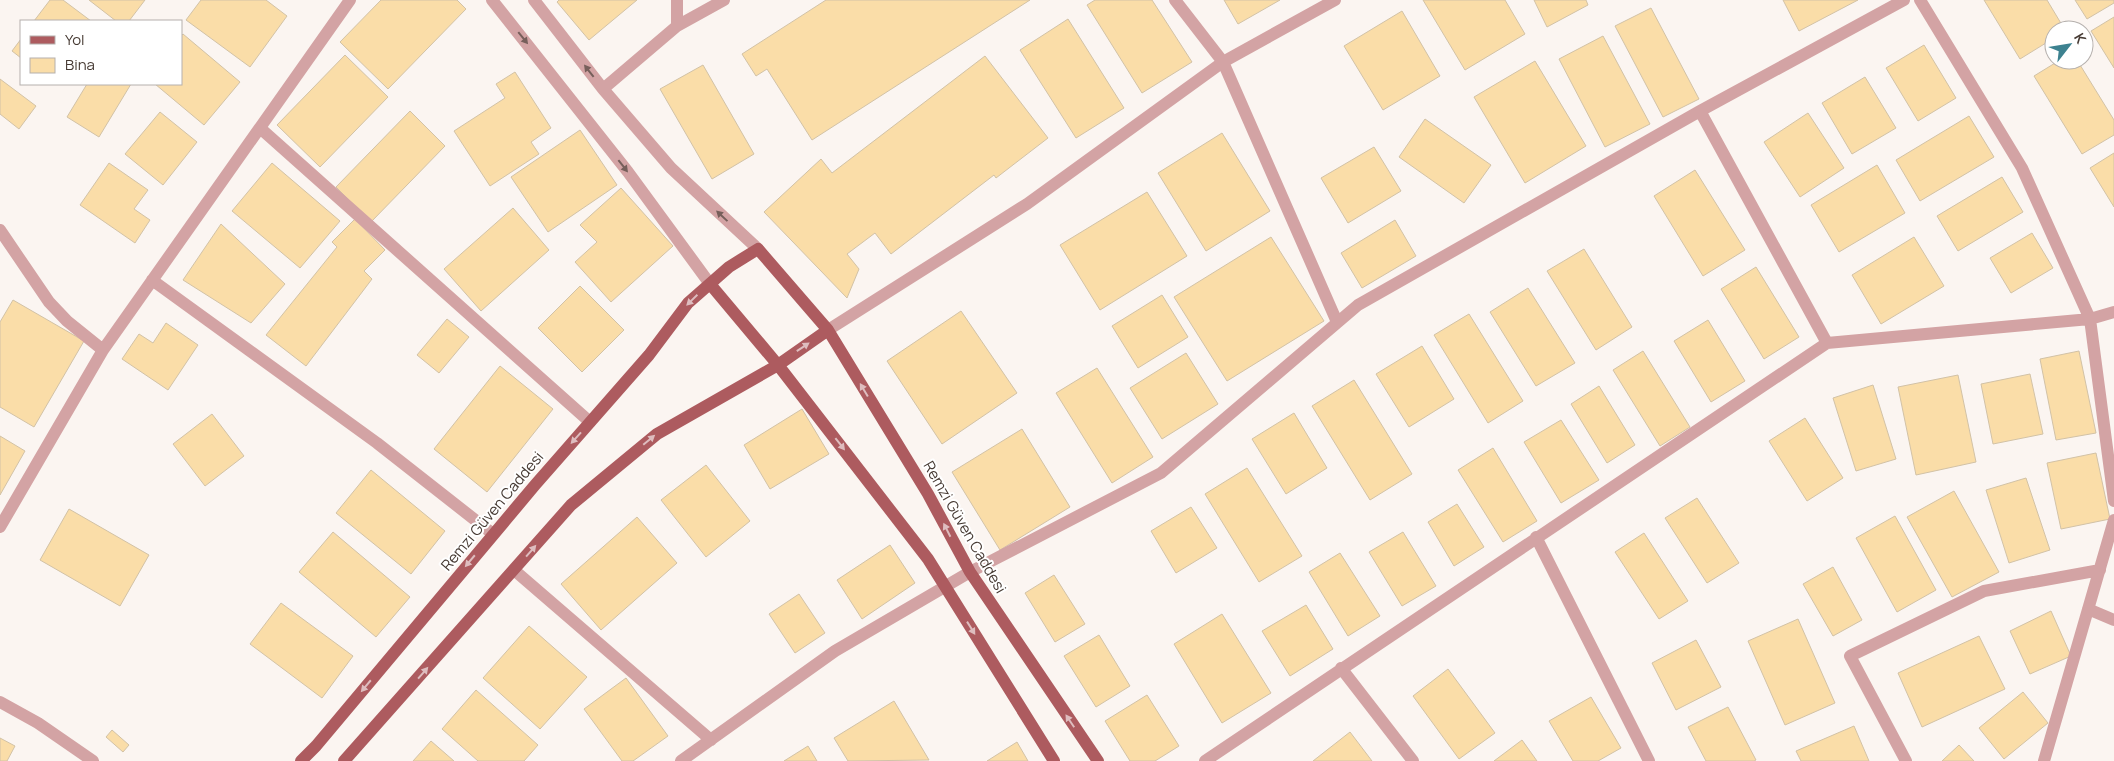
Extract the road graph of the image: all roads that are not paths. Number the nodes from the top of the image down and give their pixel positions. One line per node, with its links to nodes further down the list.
1 (350, 0): 14 (street)
2 (492, 0): 18 (street, one-way to 18)
3 (534, 0): 12 (street, one-way to 3)
4 (677, 0): 10 (street)
5 (724, 0): 10 (street)
6 (1175, 0): 11 (street)
7 (1335, 0): 11 (street)
8 (1904, 0): 13 (street)
9 (1920, 0): 20 (street)
10 (677, 26): 12 (street)
11 (1223, 62): 21 (street); 22 (street)
12 (603, 89): 16 (street, one-way to 12)
13 (1700, 110): 21 (street); 23 (street)
14 (260, 128): 17 (street); 26 (street)
15 (0, 230): 24 (street)
16 (758, 249): 18 (main road, Remzi Güven Caddesi); 22 (main road, Remzi Güven Caddesi)
17 (152, 280): 24 (street); 30 (street)
18 (710, 284): 25 (main road); 26 (main road, Remzi Güven Caddesi, one-way to 26)
19 (2114, 312): 20 (street)
20 (2090, 320): 23 (street); 27 (street)
21 (1337, 322): 34 (street)
22 (828, 330): 25 (main road, one-way to 22); 34 (main road, Remzi Güven Caddesi, one-way to 22)
23 (1827, 343): 31 (street)
24 (103, 350): 29 (street)
25 (778, 365): 32 (main road, one-way to 25); 35 (main road, one-way to 35)
26 (590, 422): 30 (main road, Remzi Güven Caddesi, one-way to 30)
27 (2114, 501)
28 (2114, 520): 33 (street)
29 (0, 527)
30 (493, 534): 42 (main road, Remzi Güven Caddesi, one-way to 42)
31 (1536, 537): 38 (street); 49 (street)
32 (514, 570): 40 (street); 43 (main road, one-way to 32)
33 (2100, 570): 36 (street); 50 (street)
34 (970, 572): 35 (street); 46 (main road, Remzi Güven Caddesi, one-way to 34)
35 (945, 587): 40 (street); 45 (main road, one-way to 45)
36 (2088, 609): 37 (street); 51 (street)
37 (2114, 620)
38 (1341, 668): 47 (street); 48 (street)
39 (0, 702): 41 (street)
40 (711, 740): 44 (street)
41 (94, 761)
42 (302, 761)
43 (344, 761)
44 (681, 761)
45 (1054, 761)
46 (1098, 761)
47 (1205, 761)
48 (1413, 761)
49 (1649, 761)
50 (1906, 761)
51 (2044, 761)

